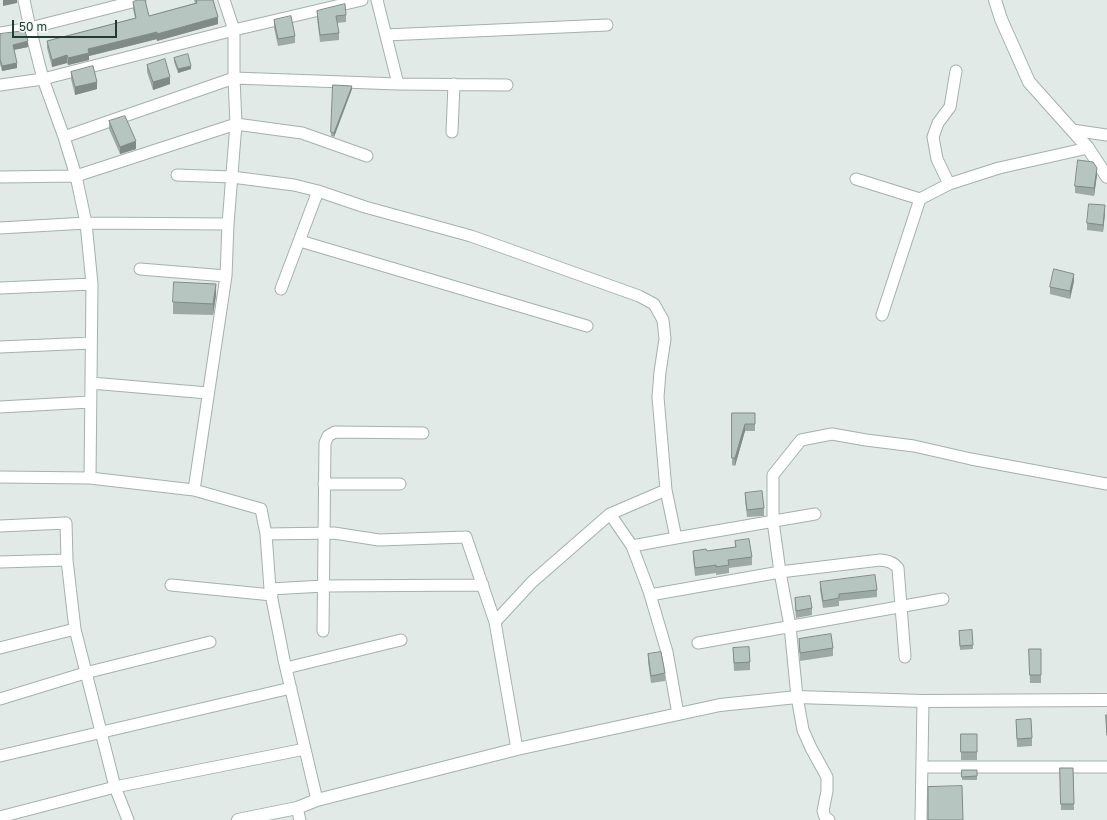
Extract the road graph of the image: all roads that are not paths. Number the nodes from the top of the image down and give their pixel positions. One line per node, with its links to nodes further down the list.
1 (24, 0): 8 (street)
2 (140, 0): 8 (street)
3 (224, 0): 9 (street)
4 (362, 0): 9 (street)
5 (378, 0): 11 (street)
6 (995, 0): 20 (street)
7 (607, 25): 11 (street)
8 (30, 28): 10 (street); 14 (street)
9 (234, 30): 13 (street); 14 (street)
10 (0, 33)
11 (386, 36): 15 (street)
12 (956, 71): 32 (street)
13 (234, 78): 15 (street); 19 (street); 23 (street)
14 (43, 79): 17 (street); 23 (street)
15 (398, 84): 16 (street)
16 (454, 84): 18 (street); 21 (street)
17 (0, 85)
18 (507, 85)
19 (236, 124): 25 (street); 27 (street); 29 (street)
20 (1072, 130): 22 (street); 24 (street)
21 (452, 132)
22 (1107, 135)
23 (64, 137): 27 (street)
24 (1088, 148): 30 (street); 32 (street)
25 (367, 156)
26 (177, 175): 29 (street)
27 (76, 176): 28 (street); 35 (street)
28 (0, 177)
29 (232, 177): 33 (street); 36 (street)
30 (1107, 177)
31 (856, 178): 34 (street)
32 (949, 184): 34 (street)
33 (318, 191): 38 (street); 59 (street)
34 (920, 199): 44 (street)
35 (86, 223): 36 (street); 37 (street); 41 (street)
36 (228, 224): 40 (street)
37 (0, 228)
38 (300, 241): 43 (street); 45 (street)
39 (140, 269): 40 (street)
40 (226, 276): 49 (street)
41 (92, 284): 42 (street); 46 (street)
42 (0, 288)
43 (280, 289)
44 (882, 315)
45 (587, 326)
46 (91, 343): 47 (street); 48 (street)
47 (0, 347)
48 (91, 383): 49 (street); 50 (street)
49 (208, 393): 58 (street)
50 (90, 402): 51 (street); 54 (street)
51 (0, 407)
52 (423, 433): 55 (street)
53 (0, 477): 54 (street)
54 (90, 478): 58 (street)
55 (324, 484): 56 (street); 64 (street)
56 (400, 484)
57 (1107, 484): 62 (street)
58 (194, 490): 65 (street)
59 (666, 490): 60 (street); 66 (street)
60 (610, 514): 67 (street); 78 (street)
61 (815, 514): 62 (street)
62 (774, 521): 66 (street); 70 (street)
63 (0, 526): 68 (street)
64 (324, 533): 65 (street); 72 (street); 73 (street)
65 (266, 534): 74 (street)
66 (676, 538): 67 (street)
67 (632, 546): 75 (street)
68 (67, 560): 69 (street); 80 (street)
69 (0, 562)
70 (780, 572): 75 (street); 77 (street); 79 (street)
71 (170, 585): 74 (street)
72 (483, 585): 73 (street); 78 (street)
73 (324, 586): 74 (street); 81 (street)
74 (271, 592): 87 (street)
75 (650, 595): 94 (street)
76 (943, 599): 77 (street)
77 (902, 606): 79 (street); 86 (street)
78 (495, 622): 97 (street)
79 (790, 626): 84 (street); 90 (street)
80 (75, 629): 85 (street); 88 (street)
81 (323, 631)
82 (401, 640): 87 (street)
83 (210, 642): 88 (street)
84 (698, 643)
85 (0, 648)
86 (905, 657)
87 (286, 668): 89 (street)
88 (86, 673): 91 (street); 95 (street)
89 (291, 688): 95 (street); 96 (street)
90 (797, 697): 93 (street); 94 (street); 108 (street)
91 (0, 698)
92 (1107, 700): 93 (street)
93 (923, 701): 99 (street)
94 (678, 714): 97 (street)
95 (100, 733): 98 (street); 101 (street)
96 (305, 749): 101 (street); 102 (street)
97 (517, 749): 102 (street)
98 (0, 756)
99 (922, 767): 100 (street); 109 (street)
100 (1107, 767)
101 (115, 788): 104 (street); 105 (street)
102 (317, 800): 103 (street)
103 (297, 808): 106 (street); 107 (street)
104 (0, 818)
105 (128, 820)
106 (238, 820)
107 (300, 820)
108 (828, 820)
109 (921, 820)

